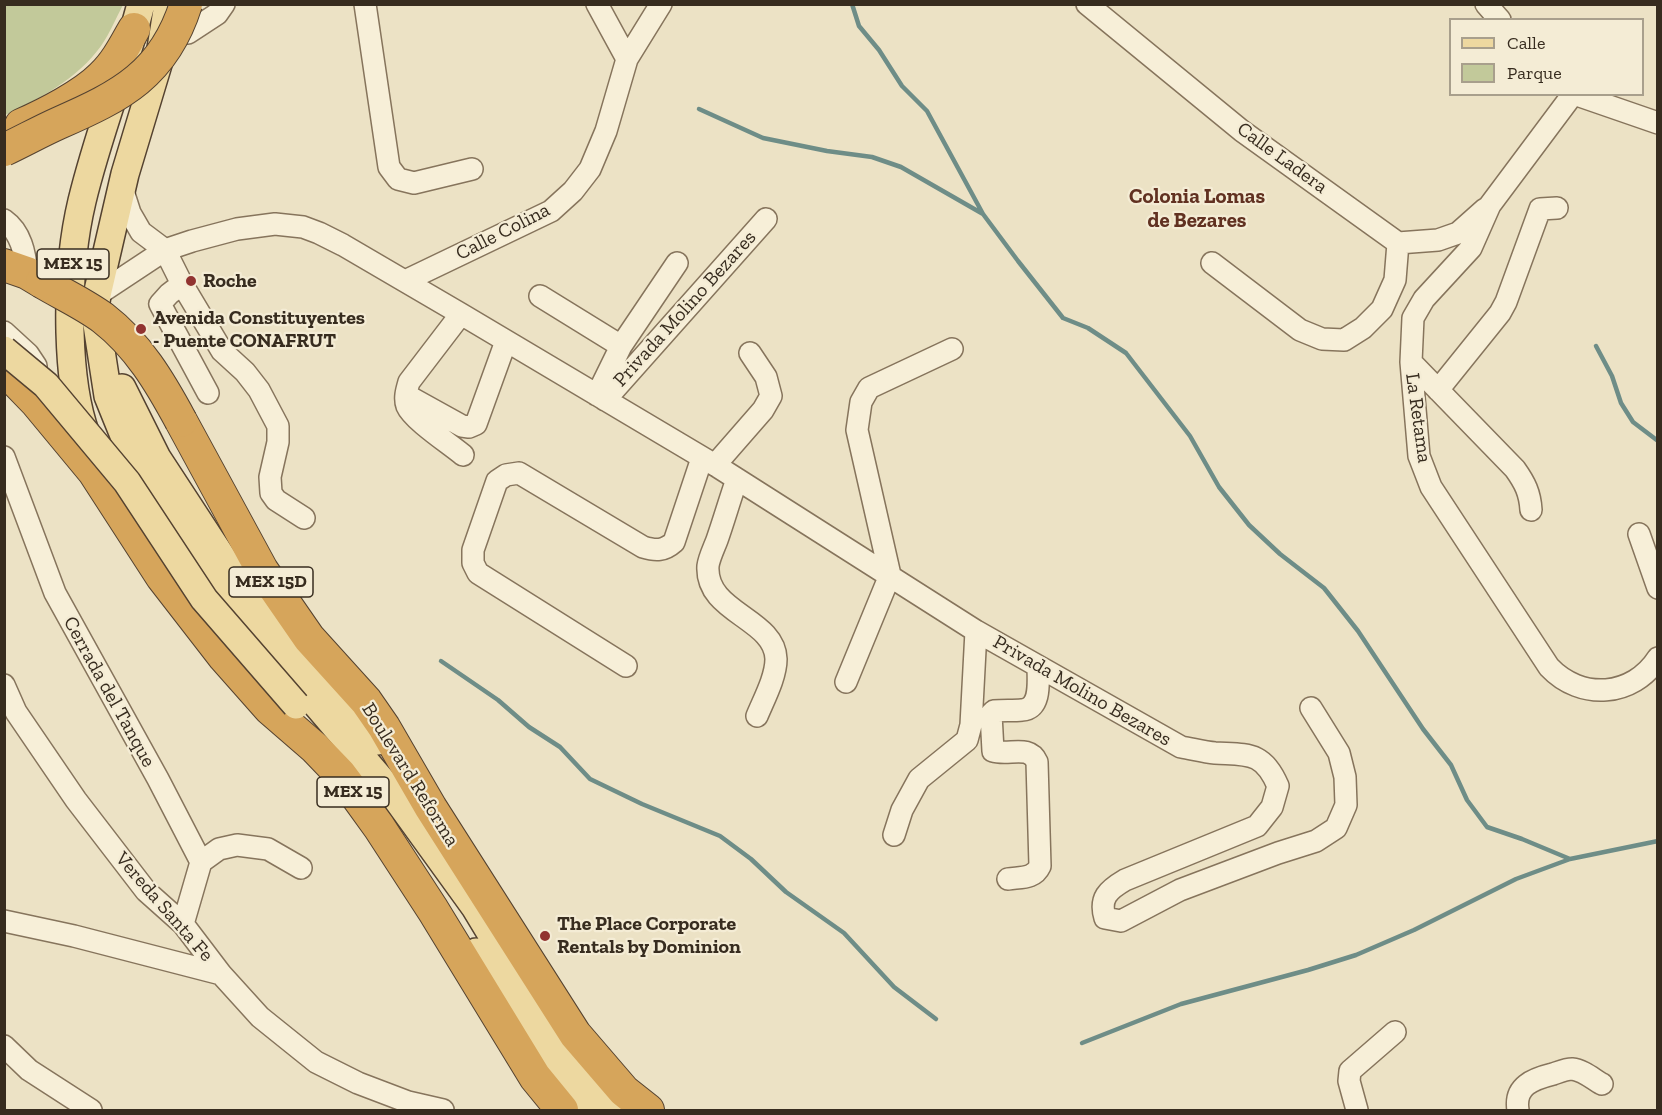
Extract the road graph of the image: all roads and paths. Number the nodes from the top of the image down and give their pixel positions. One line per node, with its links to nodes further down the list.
1 (168, 4): 20 (main road, MEX 15)
2 (198, 4): 11 (main road)
3 (224, 4): 11 (street)
4 (364, 4): 19 (street)
5 (597, 4): 12 (street)
6 (661, 4): 12 (street, Calle Colina)
7 (1088, 4): 25 (street, Calle Ladera)
8 (1486, 4): 10 (street)
9 (138, 17): 13 (highway); 28 (main road, MEX 15)
10 (1498, 18)
11 (187, 19): 18 (highway, bridge); 20 (main road)
12 (627, 59): 32 (street, Calle Colina)
13 (102, 77): 17 (highway); 28 (street)
14 (1572, 96): 21 (street, La Retama)
15 (1580, 96): 16 (street)
16 (1658, 123)
17 (4, 133)
18 (4, 150)
19 (472, 169)
20 (124, 181): 27 (street); 35 (main road, MEX 15)
21 (1490, 205): 25 (street); 43 (street, La Retama)
22 (1557, 208): 45 (street)
23 (766, 219): 48 (street, Privada Molino Bezares)
24 (4, 220): 31 (street)
25 (1398, 243): 30 (street)
26 (4, 248): 31 (street)
27 (165, 250): 32 (street, Privada Molino Bezares); 33 (street); 35 (street, Privada Molino Bezares)
28 (74, 256): 54 (main road, MEX 15)
29 (677, 263): 39 (street)
30 (1212, 263)
31 (25, 270): 68 (highway, Boulevard Reforma / MEX 15D, bridge)
32 (405, 281): 36 (street, Privada Molino Bezares)
33 (182, 284): 46 (street); 56 (street)
34 (540, 296): 39 (street)
35 (97, 307): 68 (main road, MEX 15); 83 (main road)
36 (461, 314): 38 (street, Privada Molino Bezares); 47 (street)
37 (4, 332): 49 (street)
38 (506, 341): 47 (street); 48 (street, Privada Molino Bezares)
39 (621, 346): 48 (street)
40 (952, 349): 58 (street)
41 (4, 350): 82 (main road, bridge)
42 (750, 353): 52 (street)
43 (1411, 362): 45 (street); 61 (street, La Retama)
44 (4, 369): 49 (highway)
45 (1438, 390): 55 (street)
46 (208, 393)
47 (406, 395): 50 (street)
48 (601, 398): 52 (street, Privada Molino Bezares)
49 (76, 449): 54 (highway)
50 (463, 455)
51 (4, 457): 70 (street, Cerrada del Tanque)
52 (708, 462): 53 (street, Privada Molino Bezares); 62 (street)
53 (737, 479): 58 (street, Privada Molino Bezares); 67 (street)
54 (112, 500): 81 (highway, MEX 15)
55 (1531, 510)
56 (304, 518)
57 (1639, 534): 59 (street)
58 (890, 575): 60 (street, Privada Molino Bezares); 64 (street)
59 (1658, 588)
60 (976, 631): 63 (street, Privada Molino Bezares); 69 (street)
61 (1658, 658)
62 (626, 666)
63 (1038, 666): 66 (street, Privada Molino Bezares); 72 (street)
64 (846, 682)
65 (4, 684): 74 (street, Vereda Santa Fe)
66 (1311, 708)
67 (758, 716)
68 (431, 808): 84 (highway, Boulevard Reforma / MEX 15)
69 (894, 835)
70 (201, 862): 71 (street); 74 (street)
71 (301, 868)
72 (1008, 879)
73 (4, 921): 75 (street, Vereda Santa Fe)
74 (183, 924): 75 (street, Vereda Santa Fe)
75 (221, 974): 80 (street)
76 (1395, 1032): 85 (street)
77 (4, 1046): 79 (street)
78 (1602, 1084): 86 (street)
79 (91, 1110)
80 (443, 1110)
81 (562, 1110)
82 (586, 1110)
83 (621, 1110)
84 (648, 1110)
85 (1357, 1110)
86 (1518, 1110)

